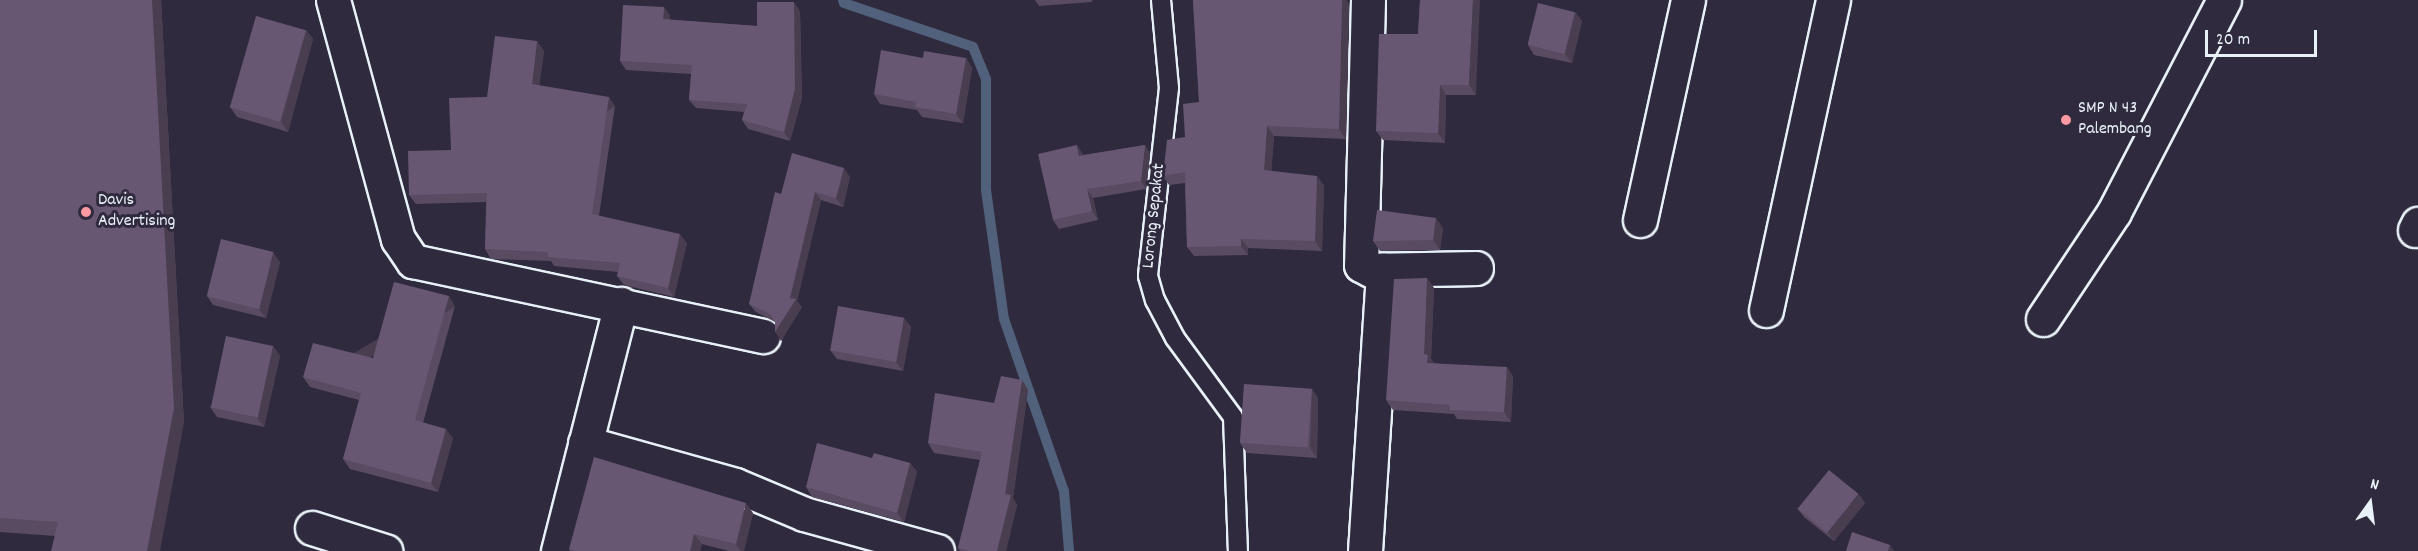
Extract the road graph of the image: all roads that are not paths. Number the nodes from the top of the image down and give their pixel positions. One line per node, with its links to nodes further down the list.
1 (333, 0): 10 (street)
2 (1161, 0): 19 (lane, Lorong Sepakat)
3 (1368, 0): 9 (street)
4 (1688, 0): 7 (street)
5 (1833, 0): 11 (street)
6 (2224, 0): 12 (street)
7 (1640, 220)
8 (1476, 268): 9 (street)
9 (1383, 270): 20 (street)
10 (621, 304): 13 (street); 14 (street)
11 (1766, 310)
12 (2043, 320)
13 (763, 336)
14 (585, 443): 17 (street); 18 (street)
15 (312, 528): 16 (street)
16 (385, 551)
17 (558, 551)
18 (937, 551)
19 (1238, 551)
20 (1365, 551)

